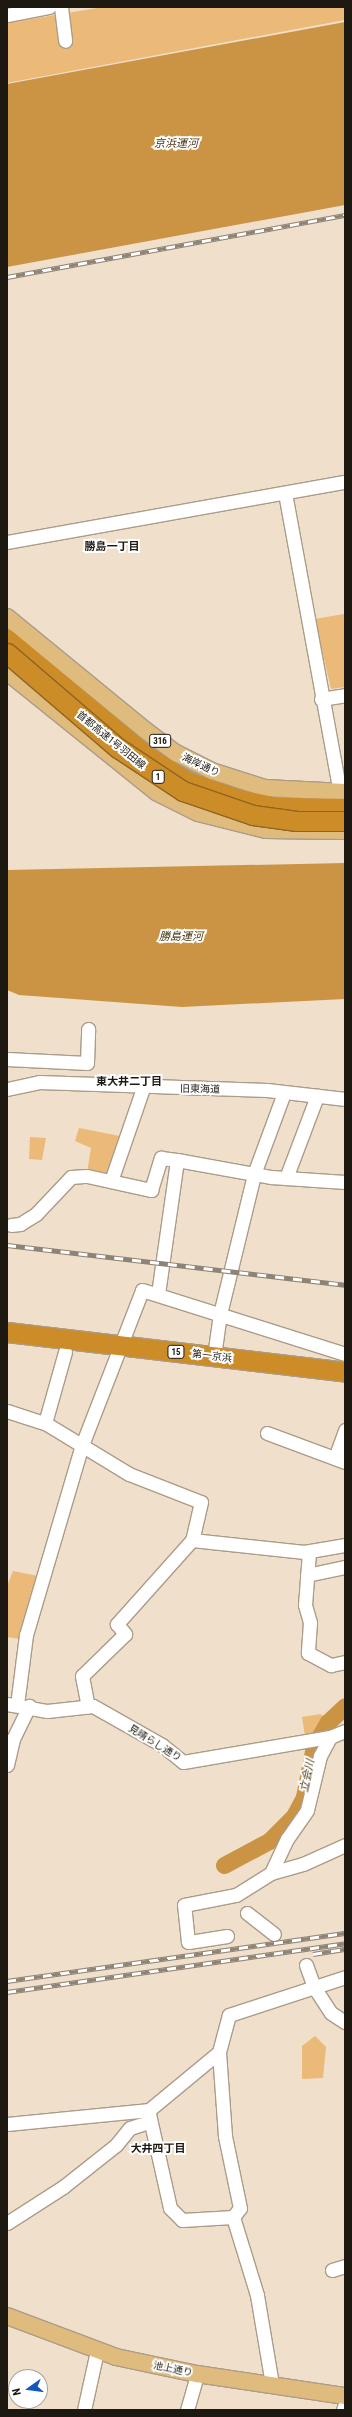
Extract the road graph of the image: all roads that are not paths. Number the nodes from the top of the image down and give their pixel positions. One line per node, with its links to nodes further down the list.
1 (50, 7): 3 (street)
2 (61, 7): 4 (street)
3 (7, 15)
4 (66, 41)
5 (345, 482): 6 (street)
6 (285, 493): 7 (street); 12 (street)
7 (7, 542)
8 (7, 617): 13 (main road, 海岸通り / 316)
9 (7, 641): 13 (highway, 首都高速1号羽田線 / 1, bridge)
10 (7, 672): 13 (main road)
11 (345, 695): 12 (street)
12 (321, 699): 13 (street)
13 (342, 812)
14 (88, 1029): 16 (street)
15 (7, 1059): 16 (street)
16 (71, 1062): 17 (street)
17 (70, 1085): 18 (street, 旧東海道); 19 (street, 旧東海道)
18 (143, 1088): 20 (street, 旧東海道); 26 (street)
19 (7, 1089)
20 (284, 1093): 21 (street, 旧東海道); 24 (street)
21 (317, 1096): 22 (street, 旧東海道); 25 (street)
22 (345, 1099)
23 (177, 1160): 24 (street); 26 (street); 29 (street)
24 (254, 1174): 25 (street); 30 (street)
25 (286, 1178): 27 (street)
26 (111, 1181): 28 (street)
27 (345, 1182)
28 (8, 1223)
29 (158, 1294): 30 (street); 34 (street)
30 (220, 1314): 35 (street); 36 (street)
31 (7, 1332): 34 (highway, 第一京浜 / 15)
32 (7, 1345): 33 (highway, 第一京浜 / 15)
33 (65, 1352): 34 (highway, 第一京浜 / 15); 40 (street)
34 (120, 1352): 36 (highway, 第一京浜 / 15); 38 (highway, 第一京浜 / 15); 43 (street)
35 (345, 1354)
36 (214, 1356): 37 (highway, 第一京浜 / 15)
37 (345, 1372)
38 (345, 1384)
39 (7, 1411): 40 (street)
40 (45, 1423): 43 (street)
41 (345, 1430): 44 (street)
42 (267, 1434): 44 (street)
43 (82, 1445): 45 (street); 51 (street)
44 (340, 1460)
45 (192, 1540): 47 (street); 52 (street)
46 (345, 1546): 47 (street)
47 (309, 1552): 49 (street)
48 (345, 1567): 49 (street)
49 (307, 1575): 50 (street)
50 (345, 1662)
51 (18, 1705): 52 (street); 54 (street)
52 (88, 1706): 53 (street, 見晴らし通り)
53 (337, 1736): 56 (street)
54 (7, 1765)
55 (345, 1844): 56 (street)
56 (271, 1873): 59 (street)
57 (247, 1913): 58 (street)
58 (274, 1934)
59 (227, 1936)
60 (306, 1965): 62 (street)
61 (345, 1976): 62 (street)
62 (314, 1987): 63 (street); 64 (street)
63 (345, 2022)
64 (219, 2052): 65 (street); 67 (street)
65 (149, 2116): 66 (street); 67 (street); 68 (street)
66 (7, 2124)
67 (233, 2217): 74 (street)
68 (7, 2223)
69 (345, 2266): 70 (street)
70 (332, 2270)
71 (7, 2316): 72 (main road, 池上通り)
72 (97, 2351): 73 (main road, 池上通り); 77 (street)
73 (196, 2374): 74 (main road, 池上通り); 78 (street)
74 (272, 2384): 75 (main road, 池上通り)
75 (345, 2396)
76 (345, 2404): 79 (street)
77 (84, 2410)
78 (187, 2410)
79 (343, 2410)

